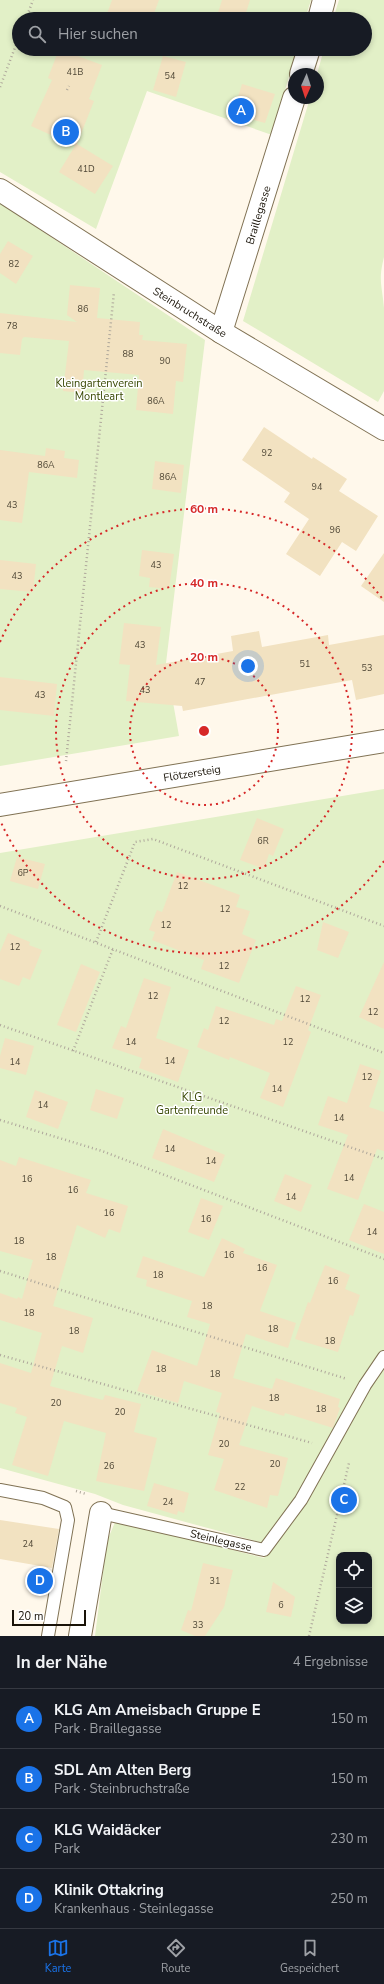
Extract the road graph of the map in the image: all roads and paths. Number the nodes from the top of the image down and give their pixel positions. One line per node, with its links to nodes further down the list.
1 (34, 0): 3 (path)
2 (324, 0): 4 (street)
3 (29, 12)
4 (320, 12)
5 (12, 55): 8 (path)
6 (307, 56): 7 (street)
7 (304, 68)
8 (0, 86)
9 (69, 86): 10 (path)
10 (67, 90)
11 (292, 104): 14 (street, Braillegasse)
12 (0, 190): 13 (street, Steinbruchstraße)
13 (116, 265): 14 (street, Steinbruchstraße); 17 (path)
14 (221, 332): 15 (street, Steinbruchstraße)
15 (384, 429)
16 (384, 741): 18 (street, Flötzersteig)
17 (66, 761)
18 (0, 805)
19 (0, 906): 21 (path)
20 (384, 926): 21 (path)
21 (96, 942): 22 (path)
22 (113, 949): 24 (path); 25 (path)
23 (0, 1025): 24 (path)
24 (73, 1051): 27 (path)
25 (384, 1053)
26 (0, 1120): 28 (path)
27 (384, 1159)
28 (384, 1259)
29 (0, 1271): 32 (path)
30 (0, 1355): 33 (path)
31 (384, 1357): 32 (lane, Steinlegasse)
32 (365, 1385): 33 (lane, Steinlegasse)
33 (330, 1448): 36 (lane, Steinlegasse)
34 (349, 1463): 39 (path)
35 (0, 1490): 37 (lane)
36 (101, 1513): 38 (street, Steinlegasse)
37 (48, 1636)
38 (80, 1636)
39 (309, 1636)

